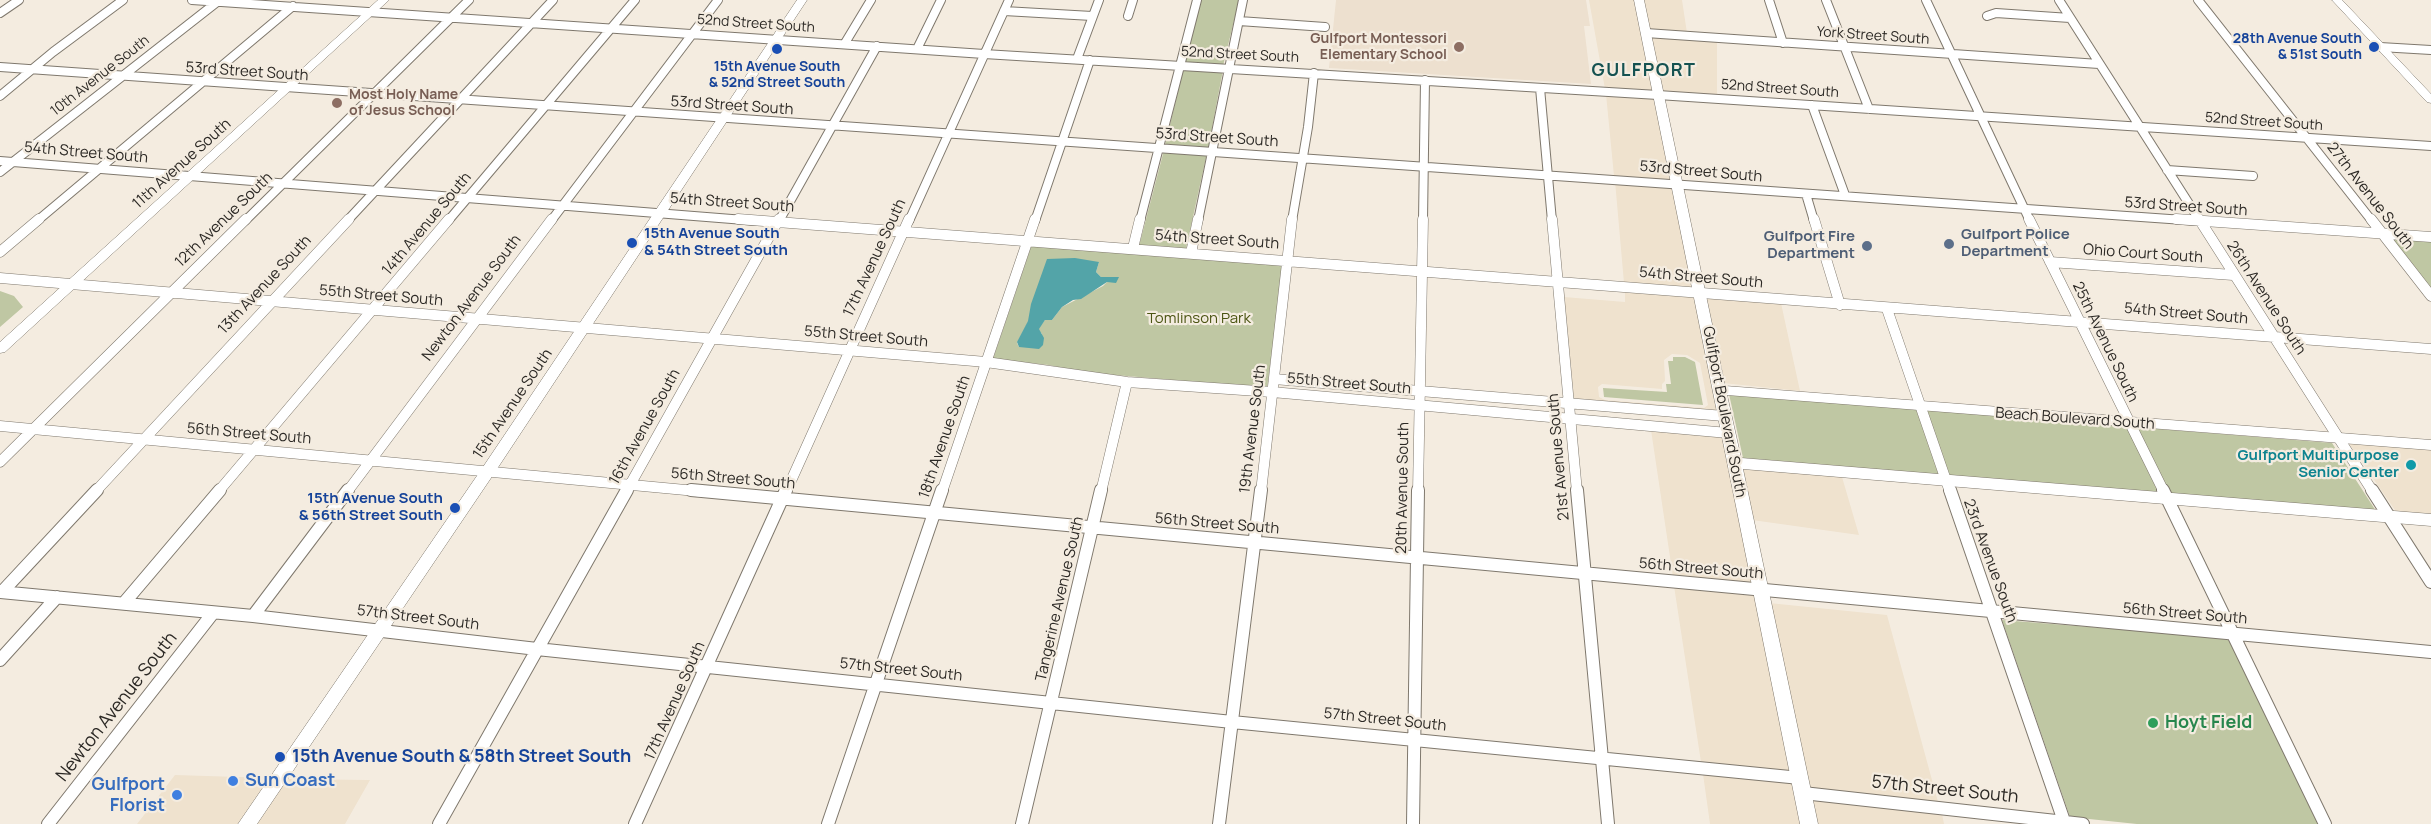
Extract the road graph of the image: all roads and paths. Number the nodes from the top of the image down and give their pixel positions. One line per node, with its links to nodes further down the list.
1 (19, 0): 28 (street)
2 (123, 0): 56 (street)
3 (192, 0): 24 (street, 52nd Street South)
4 (384, 0): 27 (street, 11th Avenue South)
5 (469, 0): 32 (street, 12th Avenue South)
6 (553, 0): 35 (street, 13th Avenue South)
7 (635, 0): 37 (street, 14th Avenue South)
8 (718, 0): 39 (street, Newton Avenue South)
9 (801, 0): 40 (street, 15th Avenue South)
10 (871, 0): 41 (street)
11 (941, 0): 46 (street)
12 (1009, 0): 26 (street, 17th Avenue South)
13 (1099, 0): 29 (street)
14 (1133, 0): 30 (street)
15 (1197, 0): 53 (street)
16 (1243, 0): 34 (street)
17 (1639, 0): 38 (street, Gulfport Boulevard South)
18 (1769, 0): 42 (street)
19 (1826, 0): 45 (street)
20 (1926, 0): 49 (street, 25th Avenue South)
21 (2059, 0): 33 (street, 26th Avenue South)
22 (2198, 0): 77 (street, 27th Avenue South)
23 (2337, 0): 44 (street)
24 (217, 2): 25 (street, 52nd Street South); 58 (street, 10th Avenue South)
25 (293, 6): 27 (street, 52nd Street South); 60 (street)
26 (1004, 11): 29 (street); 48 (street, 17th Avenue South)
27 (371, 12): 32 (street, 52nd Street South); 61 (street, 11th Avenue South)
28 (0, 13)
29 (1092, 16): 50 (street)
30 (1128, 16)
31 (1988, 16): 33 (street)
32 (452, 18): 35 (street, 52nd Street South); 63 (street, 12th Avenue South)
33 (2070, 18): 52 (street, 26th Avenue South)
34 (1239, 21): 36 (street); 55 (street)
35 (531, 24): 37 (street, 52nd Street South); 66 (street, 13th Avenue South)
36 (1325, 27)
37 (610, 29): 39 (street, 52nd Street South); 68 (street, 14th Avenue South)
38 (1646, 33): 42 (street, York Street South); 64 (street, Gulfport Boulevard South)
39 (694, 34): 40 (street, 52nd Street South); 71 (street, Newton Avenue South)
40 (776, 40): 41 (street, 52nd Street South); 73 (street, 15th Avenue South)
41 (845, 43): 43 (street, 52nd Street South)
42 (1783, 43): 45 (street, York Street South)
43 (877, 46): 46 (street, 52nd Street South); 74 (street, 16th Avenue South)
44 (2380, 46): 47 (street); 67 (street)
45 (1844, 48): 49 (street, York Street South); 70 (street)
46 (917, 49): 48 (street, 52nd Street South)
47 (2431, 50)
48 (984, 54): 50 (street, 52nd Street South); 76 (street, 17th Avenue South)
49 (1953, 55): 52 (street, York Street South); 72 (street, 25th Avenue South)
50 (1077, 59): 51 (street, 52nd Street South)
51 (1090, 60): 53 (street, 52nd Street South); 78 (street, 18th Avenue South)
52 (2099, 64): 75 (street, 26th Avenue South)
53 (1180, 65): 55 (street, 52nd Street South); 80 (street)
54 (0, 68): 56 (street, 53rd Street South)
55 (1227, 68): 57 (street, 52nd Street South); 81 (street)
56 (35, 69): 58 (street, 53rd Street South); 65 (street)
57 (1314, 73): 59 (street, 52nd Street South); 82 (street, 19th Avenue South)
58 (122, 76): 60 (street, 53rd Street South); 84 (street, 10th Avenue South)
59 (1425, 80): 62 (street, 52nd Street South); 85 (street, 20th Avenue South)
60 (205, 82): 61 (street, 53rd Street South); 86 (street)
61 (287, 88): 63 (street, 53rd Street South); 91 (street, 11th Avenue South)
62 (1539, 88): 64 (street, 52nd Street South); 89 (street, 21st Avenue South)
63 (373, 94): 66 (street, 53rd Street South); 92 (street, 12th Avenue South)
64 (1658, 94): 69 (street, 52nd Street South); 93 (street, Gulfport Boulevard South)
65 (0, 96)
66 (460, 100): 68 (street, 53rd Street South); 94 (street, 13th Avenue South)
67 (2431, 100)
68 (546, 105): 71 (street, 53rd Street South); 97 (street, 14th Avenue South)
69 (1812, 105): 70 (street, 52nd Street South); 96 (street)
70 (1869, 109): 72 (street, 52nd Street South)
71 (634, 112): 73 (street, 53rd Street South); 98 (street, Newton Avenue South)
72 (1981, 117): 75 (street, 52nd Street South); 99 (street, 25th Avenue South)
73 (724, 119): 74 (street, 53rd Street South); 100 (street, 15th Avenue South)
74 (832, 126): 76 (street, 53rd Street South); 101 (street, 16th Avenue South)
75 (2140, 128): 77 (street, 52nd Street South); 87 (street, 26th Avenue South)
76 (950, 132): 78 (street, 53rd Street South); 103 (street, 17th Avenue South)
77 (2307, 138): 79 (street, 52nd Street South); 104 (street, 27th Avenue South)
78 (1062, 140): 80 (street, 53rd Street South); 106 (street, 18th Avenue South)
79 (2431, 146)
80 (1159, 148): 81 (street, 53rd Street South); 107 (street)
81 (1212, 151): 82 (street, 53rd Street South); 109 (street)
82 (1302, 158): 85 (street, 53rd Street South); 110 (street, 19th Avenue South)
83 (0, 160): 84 (street, 54th Street South)
84 (13, 162): 86 (street, 54th Street South); 88 (street, 10th Avenue South)
85 (1424, 165): 89 (street, 53rd Street South); 112 (street, 20th Avenue South)
86 (100, 169): 91 (street, 54th Street South); 108 (street)
87 (2167, 170): 90 (street); 102 (street, 26th Avenue South)
88 (0, 172)
89 (1548, 175): 93 (street, 53rd Street South); 115 (street, 21st Avenue South)
90 (2253, 176)
91 (191, 177): 92 (street, 54th Street South); 116 (street, 11th Avenue South)
92 (283, 183): 94 (street, 54th Street South); 117 (street, 12th Avenue South)
93 (1676, 183): 95 (street, 53rd Street South); 118 (street, Gulfport Boulevard South)
94 (374, 191): 97 (street, 54th Street South); 120 (street, 13th Avenue South)
95 (1806, 194): 96 (street, 53rd Street South); 121 (street)
96 (1845, 195): 99 (street, 53rd Street South)
97 (468, 198): 98 (street, 54th Street South); 123 (street, 14th Avenue South)
98 (562, 206): 100 (street, 54th Street South); 124 (street, Newton Avenue South)
99 (2024, 209): 102 (street, 53rd Street South); 111 (street, 25th Avenue South)
100 (661, 214): 101 (street, 54th Street South); 126 (street, 15th Avenue South)
101 (778, 221): 103 (street, 54th Street South); 128 (street, 16th Avenue South)
102 (2199, 221): 104 (street, 53rd Street South); 113 (street, 26th Avenue South)
103 (903, 231): 106 (street, 54th Street South); 131 (street, 17th Avenue South)
104 (2382, 233): 105 (street, 53rd Street South); 119 (street, 27th Avenue South)
105 (2431, 237)
106 (1028, 241): 107 (street, 54th Street South); 132 (street, 18th Avenue South)
107 (1133, 248): 109 (street, 54th Street South)
108 (0, 252)
109 (1191, 253): 110 (street, 54th Street South)
110 (1289, 260): 112 (street, 54th Street South); 133 (street, 19th Avenue South)
111 (2050, 262): 113 (street, Ohio Court South); 125 (street, 25th Avenue South)
112 (1420, 271): 115 (street, 54th Street South); 136 (street, 20th Avenue South)
113 (2233, 275): 127 (street, 26th Avenue South)
114 (0, 278): 116 (street, 55th Street South)
115 (1557, 281): 118 (street, 54th Street South); 138 (street, 21st Avenue South)
116 (71, 284): 117 (street, 55th Street South); 129 (street, 11th Avenue South)
117 (170, 293): 120 (street, 55th Street South); 145 (street, 12th Avenue South)
118 (1700, 294): 121 (street, 54th Street South); 135 (street, Gulfport Boulevard South)
119 (2431, 296)
120 (272, 302): 123 (street, 55th Street South); 148 (street, 13th Avenue South)
121 (1840, 304): 122 (street, 54th Street South)
122 (1887, 309): 125 (street, 54th Street South); 140 (street, 23rd Avenue South)
123 (373, 310): 124 (street, 55th Street South); 150 (street, 14th Avenue South)
124 (477, 320): 126 (street, 55th Street South); 151 (street, Newton Avenue South)
125 (2078, 320): 127 (street, 54th Street South); 143 (street, 25th Avenue South)
126 (583, 329): 128 (street, 55th Street South); 154 (street, 15th Avenue South)
127 (2273, 337): 130 (street, 54th Street South); 147 (street, 26th Avenue South)
128 (712, 339): 131 (street, 55th Street South); 156 (street, 16th Avenue South)
129 (0, 349)
130 (2431, 349)
131 (848, 350): 132 (street, 55th Street South); 157 (street, 17th Avenue South)
132 (986, 362): 134 (street, 55th Street South); 159 (street, 18th Avenue South)
133 (1274, 379): 136 (street, 55th Street South); 137 (street, 19th Avenue South)
134 (1127, 382): 137 (street, 55th Street South); 162 (street, Tangerine Avenue South)
135 (1719, 390): 140 (street, Beach Boulevard South); 141 (street, Gulfport Boulevard South)
136 (1420, 391): 138 (street, 55th Street South); 139 (street, 20th Avenue South)
137 (1272, 392): 139 (street, 55th Street South); 163 (street, 19th Avenue South)
138 (1569, 403): 141 (street, 55th Street South); 142 (street, 21st Avenue South)
139 (1419, 405): 142 (street, 55th Street South); 164 (street, 20th Avenue South)
140 (1920, 407): 143 (street, Beach Boulevard South); 155 (street, 23rd Avenue South)
141 (1724, 416): 146 (street, Gulfport Boulevard South)
142 (1570, 419): 146 (street, 55th Street South); 165 (street, 21st Avenue South)
143 (2128, 422): 147 (street, Beach Boulevard South); 158 (street, 25th Avenue South)
144 (0, 426): 145 (street, 56th Street South)
145 (33, 429): 148 (street, 56th Street South); 152 (street, 12th Avenue South)
146 (1728, 433): 153 (street, Gulfport Boulevard South)
147 (2339, 438): 149 (street, Beach Boulevard South); 160 (street, 26th Avenue South)
148 (143, 440): 150 (street, 56th Street South); 168 (street, 13th Avenue South)
149 (2431, 445)
150 (255, 450): 151 (street, 56th Street South); 170 (street, 14th Avenue South)
151 (370, 460): 154 (street, 56th Street South); 173 (street, Newton Avenue South)
152 (0, 462)
153 (1734, 463): 155 (street); 167 (street, Gulfport Boulevard South)
154 (488, 471): 156 (street, 56th Street South); 174 (street, 15th Avenue South)
155 (1945, 482): 158 (street); 171 (street, 23rd Avenue South)
156 (630, 485): 157 (street, 56th Street South); 176 (street, 16th Avenue South)
157 (783, 499): 159 (street, 56th Street South); 179 (street, 17th Avenue South)
158 (2166, 500): 160 (street); 175 (street, 25th Avenue South)
159 (935, 513): 162 (street, 56th Street South); 180 (street, 18th Avenue South)
160 (2390, 516): 161 (street); 166 (street, 26th Avenue South)
161 (2431, 520)
162 (1093, 528): 163 (street, 56th Street South); 181 (street, Tangerine Avenue South)
163 (1255, 543): 164 (street, 56th Street South); 182 (street, 19th Avenue South)
164 (1416, 558): 165 (street, 56th Street South); 183 (street, 20th Avenue South)
165 (1585, 573): 167 (street, 56th Street South); 184 (street, 21st Avenue South)
166 (2431, 582)
167 (1759, 590): 171 (street, 56th Street South); 185 (street, Gulfport Boulevard South)
168 (1, 592): 169 (street, 57th Street South)
169 (57, 597): 170 (street, 57th Street South); 178 (street)
170 (124, 603): 172 (street, 57th Street South)
171 (1992, 611): 175 (street, 56th Street South); 186 (street, 23rd Avenue South)
172 (213, 613): 173 (street, 57th Street South); 187 (street, Newton Avenue South)
173 (253, 616): 174 (street, 57th Street South)
174 (380, 630): 176 (street, 57th Street South); 188 (street, 15th Avenue South)
175 (2234, 634): 177 (street, 56th Street South); 198 (street, 25th Avenue South)
176 (537, 649): 179 (street, 57th Street South); 189 (street, 16th Avenue South)
177 (2431, 652)
178 (0, 660)
179 (706, 667): 180 (street, 57th Street South); 190 (street, 17th Avenue South)
180 (876, 684): 181 (street, 57th Street South); 191 (street, 18th Avenue South)
181 (1051, 703): 182 (street, 57th Street South); 192 (street, Tangerine Avenue South)
182 (1232, 722): 183 (street, 57th Street South); 193 (street, 19th Avenue South)
183 (1412, 740): 184 (street, 57th Street South); 194 (street, 20th Avenue South)
184 (1602, 758): 185 (street, 57th Street South); 195 (street, 21st Avenue South)
185 (1801, 785): 186 (street, 57th Street South); 196 (street, Gulfport Boulevard South)
186 (2064, 823): 197 (street, 57th Street South)
187 (48, 824)
188 (247, 824)
189 (439, 824)
190 (635, 824)
191 (828, 824)
192 (1022, 824)
193 (1219, 824)
194 (1413, 824)
195 (1608, 824)
196 (1809, 824)
197 (2083, 824)
198 (2325, 824)

